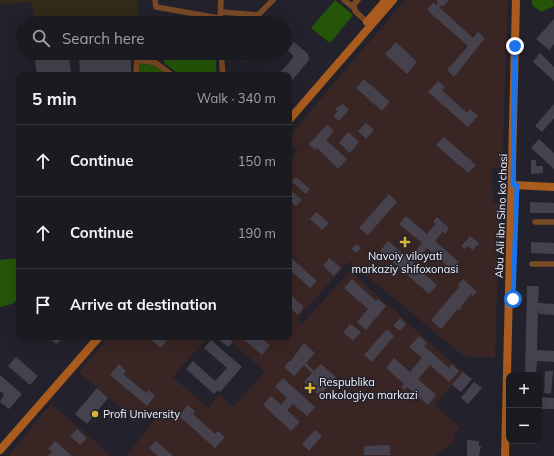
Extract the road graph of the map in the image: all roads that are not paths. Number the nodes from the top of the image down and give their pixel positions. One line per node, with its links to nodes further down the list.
1 (155, 0): 11 (street)
2 (221, 0): 12 (street)
3 (273, 0): 13 (street)
4 (344, 0): 10 (street)
5 (358, 0): 10 (street)
6 (386, 0): 14 (street)
7 (393, 0): 14 (street)
8 (516, 0): 23 (street, Abu Ali ibn Sino ko'chasi)
9 (522, 0): 23 (street, Abu Ali ibn Sino ko'chasi)
10 (353, 7): 14 (street)
11 (209, 16)
12 (220, 16)
13 (239, 16)
14 (369, 24): 21 (street); 22 (street)
15 (137, 60): 19 (street)
16 (137, 60): 18 (street)
17 (222, 60): 20 (street)
18 (136, 72)
19 (168, 72)
20 (223, 72)
21 (292, 109)
22 (292, 116)
23 (515, 185): 24 (street); 31 (street, Abu Ali ibn Sino ko'chasi); 35 (street, Abu Ali ibn Sino ko'chasi)
24 (554, 187)
25 (535, 222): 26 (street)
26 (554, 222)
27 (532, 264): 28 (street)
28 (554, 264)
29 (89, 340): 32 (street)
30 (96, 340): 34 (street)
31 (511, 372)
32 (0, 444)
33 (509, 444): 36 (street)
34 (0, 450)
35 (505, 456)
36 (509, 456)

